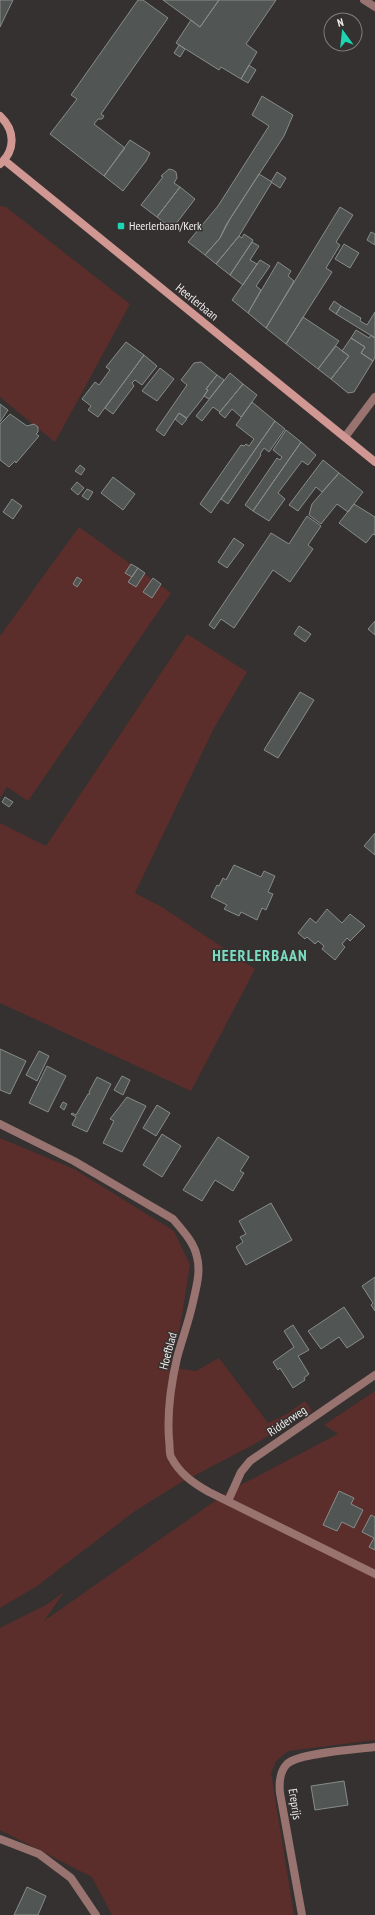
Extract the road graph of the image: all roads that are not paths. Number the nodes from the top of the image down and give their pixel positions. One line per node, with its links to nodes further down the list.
1 (364, 0): 2 (street)
2 (375, 7)
3 (0, 116): 4 (street)
4 (2, 162): 6 (street, Heerlerbaan)
5 (375, 397): 6 (street)
6 (345, 437): 7 (street, Heerlerbaan)
7 (375, 462)
8 (0, 1124): 10 (street, Hoefblad)
9 (375, 1376): 10 (street, Ridderweg)
10 (228, 1501): 11 (street, Hoefblad)
11 (375, 1574)
12 (375, 1747): 15 (street, Ereprijs)
13 (0, 1839): 14 (street)
14 (96, 1915)
15 (302, 1915)

